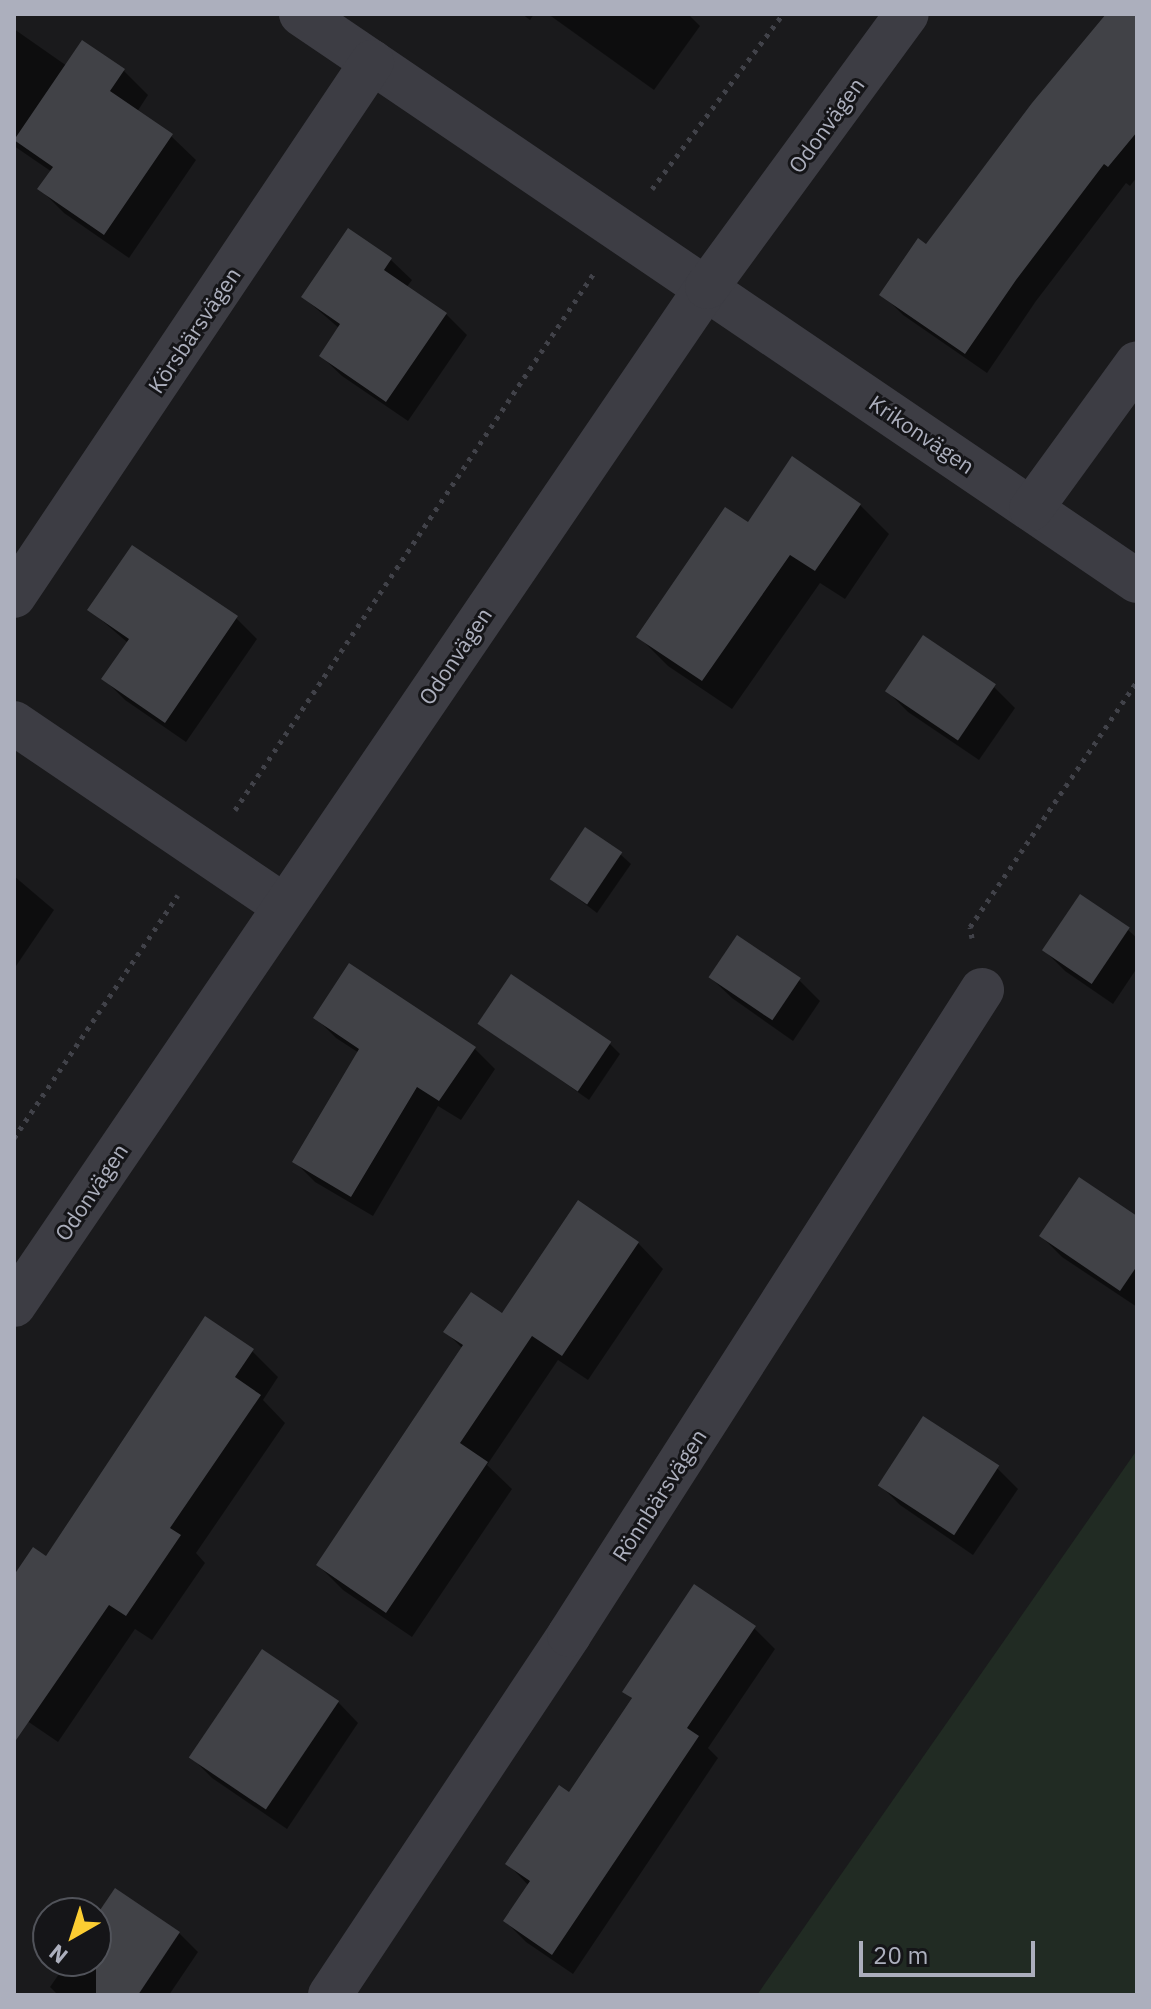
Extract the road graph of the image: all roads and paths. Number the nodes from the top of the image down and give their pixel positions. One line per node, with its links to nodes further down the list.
1 (301, 14): 4 (street)
2 (783, 14): 5 (path)
3 (907, 14): 6 (street, Odonvägen)
4 (372, 62): 5 (street); 10 (street, Körsbärsvägen)
5 (623, 231): 6 (street); 13 (path)
6 (707, 287): 8 (street, Krikonvägen); 14 (street, Odonvägen)
7 (1137, 363): 8 (street)
8 (1031, 509): 9 (street, Krikonvägen)
9 (1137, 581)
10 (14, 596)
11 (1137, 681): 15 (path)
12 (14, 723): 13 (street)
13 (206, 854): 14 (street); 16 (path)
14 (284, 906): 17 (street, Odonvägen)
15 (982, 990): 18 (street, Rönnbärsvägen)
16 (14, 1138)
17 (14, 1305)
18 (330, 1995)

